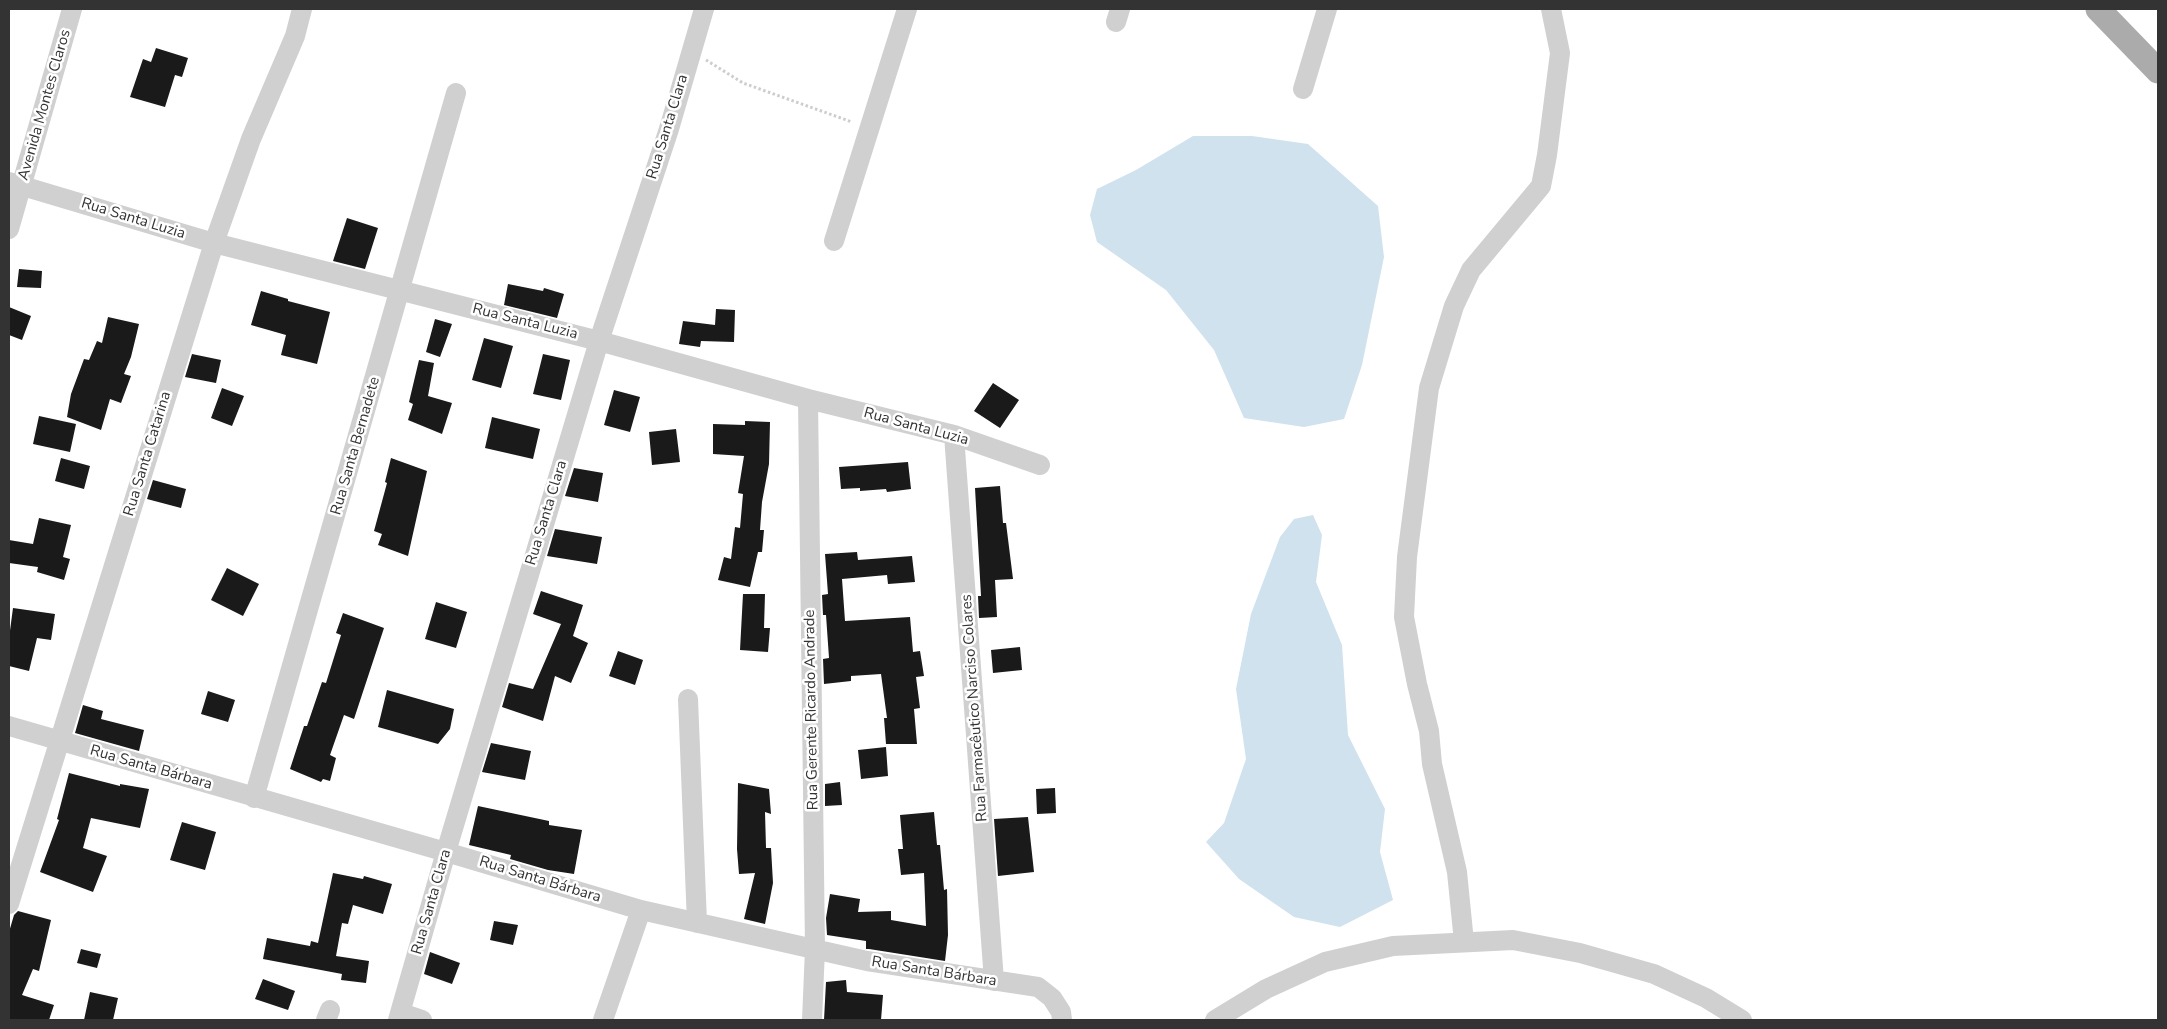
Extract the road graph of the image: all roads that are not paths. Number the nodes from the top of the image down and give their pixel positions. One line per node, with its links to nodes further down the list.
1 (72, 9): 11 (street, Avenida Montes Claros)
2 (302, 9): 14 (street, Rua Santa Catarina)
3 (704, 9): 16 (street, Rua Santa Clara)
4 (907, 9): 13 (street)
5 (1327, 9): 9 (street)
6 (2098, 9): 8 (main road)
7 (1551, 10): 28 (street)
8 (2158, 71)
9 (1303, 89)
10 (456, 93): 15 (street, Rua Santa Bernadete)
11 (15, 184): 12 (street, Avenida Montes Claros); 14 (street, Rua Santa Luzia)
12 (9, 229)
13 (834, 241)
14 (214, 243): 15 (street, Rua Santa Luzia); 22 (street, Rua Santa Catarina)
15 (400, 291): 16 (street, Rua Santa Luzia); 23 (street, Rua Santa Bernadete)
16 (599, 341): 17 (street, Rua Santa Luzia); 24 (street, Rua Santa Clara)
17 (808, 399): 18 (street, Rua Santa Luzia); 29 (street, Rua Gerente Ricardo Andrade)
18 (954, 435): 19 (street, Rua Santa Luzia); 30 (street, Rua Farmacêutico Narciso Colares)
19 (1040, 465)
20 (688, 699): 27 (street)
21 (9, 726): 22 (street, Rua Santa Bárbara)
22 (59, 741): 23 (street, Rua Santa Bárbara); 25 (street, Rua Santa Catarina)
23 (254, 798): 24 (street, Rua Santa Bárbara)
24 (446, 852): 26 (street, Rua Santa Bárbara); 31 (street, Rua Santa Clara)
25 (9, 904)
26 (641, 910): 27 (street, Rua Santa Bárbara); 34 (street)
27 (697, 923): 29 (street, Rua Santa Bárbara)
28 (1464, 942): 32 (street); 37 (street)
29 (815, 949): 30 (street, Rua Santa Bárbara); 35 (street, Rua Gerente Ricardo Andrade)
30 (994, 981): 36 (street, Rua Santa Bárbara)
31 (400, 1017): 33 (street)
32 (1222, 1017)
33 (422, 1020)
34 (603, 1020)
35 (812, 1020)
36 (1062, 1020)
37 (1742, 1020)

